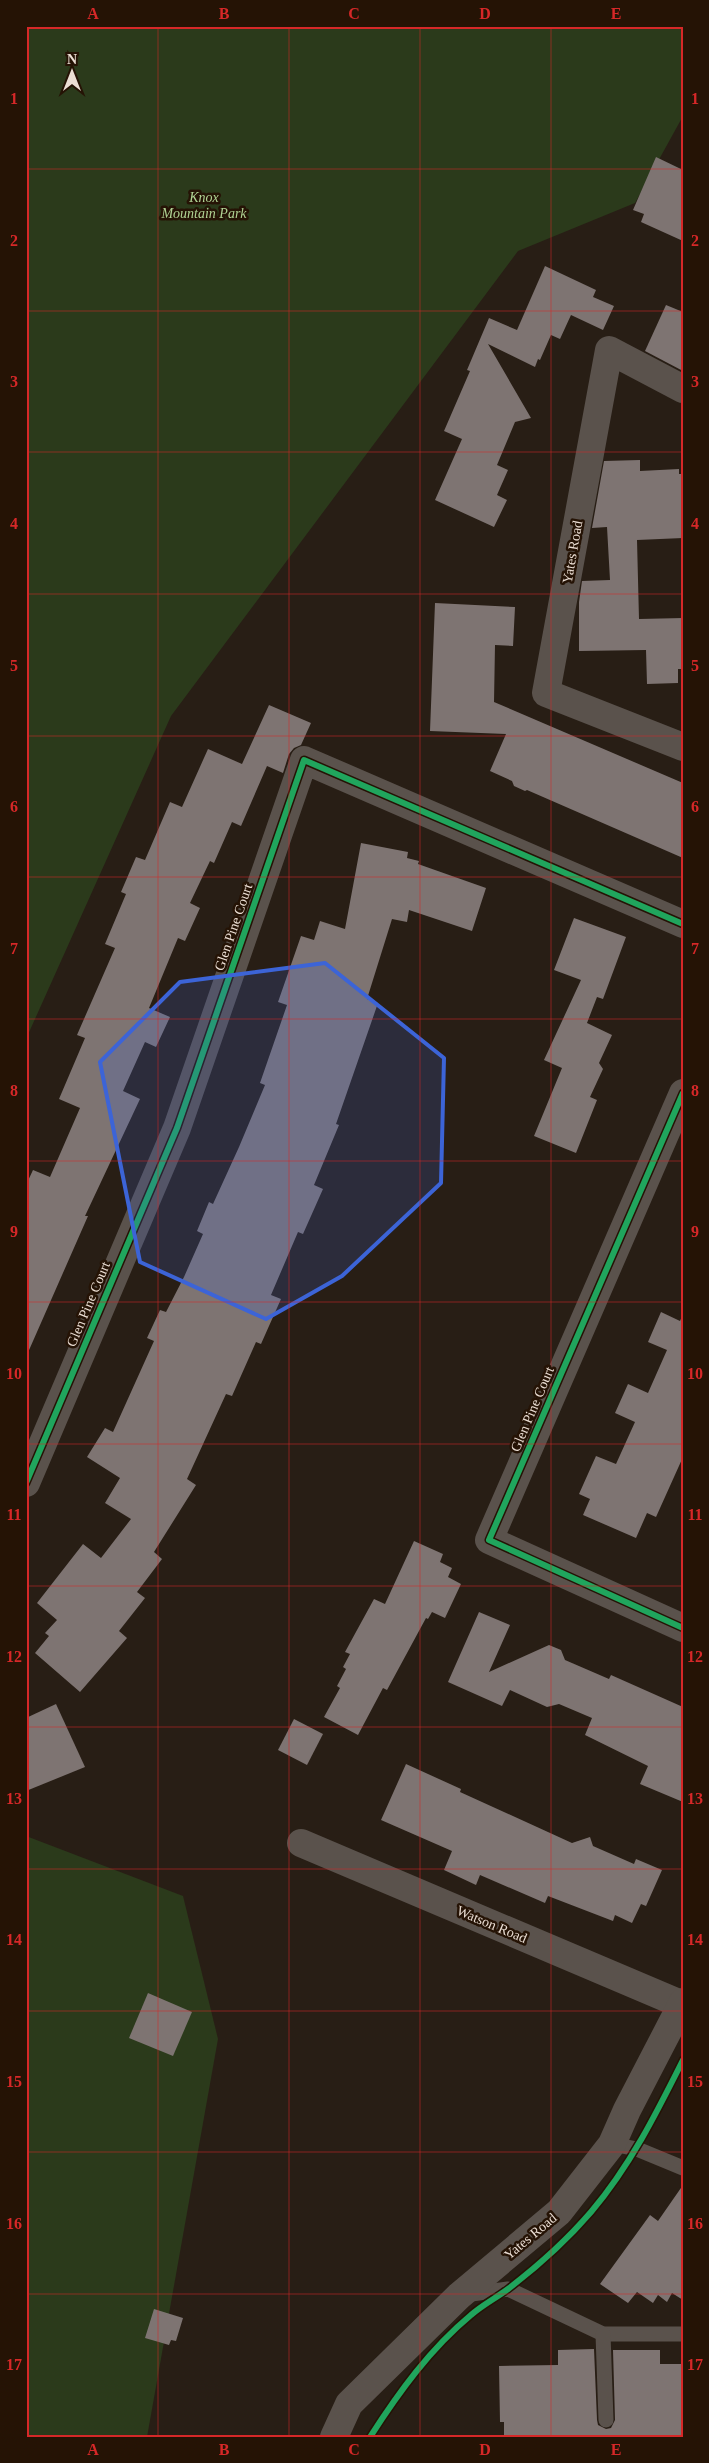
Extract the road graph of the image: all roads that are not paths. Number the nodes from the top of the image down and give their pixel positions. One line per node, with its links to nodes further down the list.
1 (683, 389): 2 (street, Yates Road)
2 (683, 747)
3 (683, 924): 5 (street, Glen Pine Court)
4 (683, 1093): 6 (street, Glen Pine Court)
5 (26, 1483)
6 (683, 1628)
7 (301, 1843): 8 (street, Watson Road)
8 (682, 2004): 9 (street, Yates Road)
9 (612, 2144): 10 (lane); 11 (street, Yates Road)
10 (683, 2168)
11 (459, 2296): 12 (lane); 15 (street, Yates Road)
12 (603, 2334): 13 (lane); 14 (lane)
13 (683, 2334)
14 (606, 2420)
15 (334, 2437)

